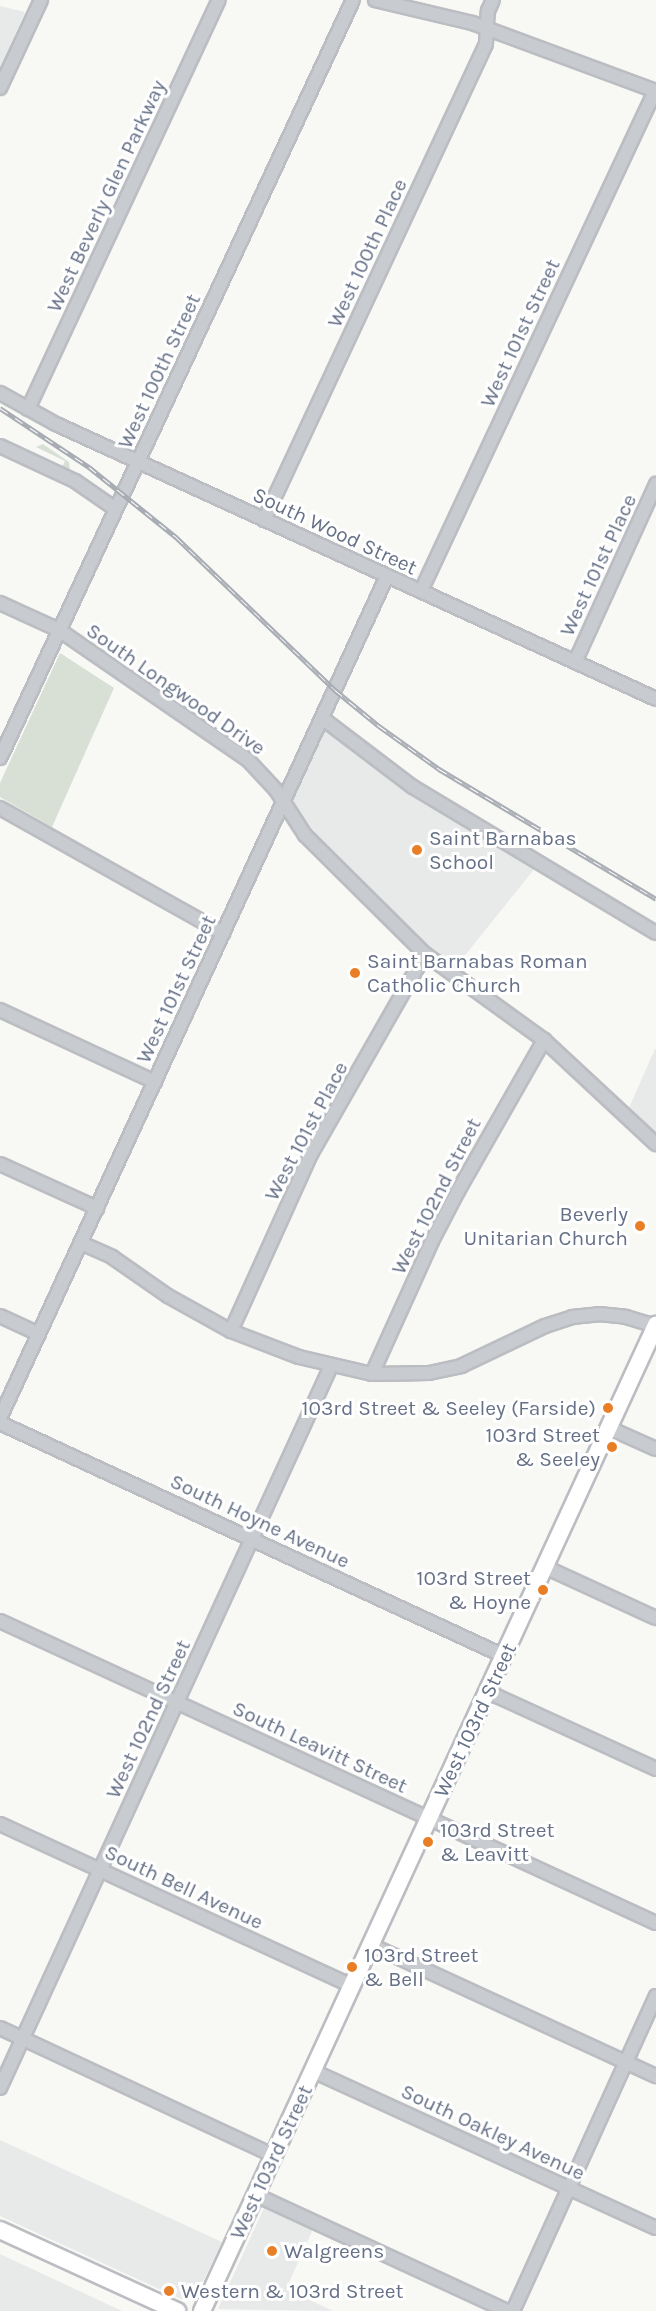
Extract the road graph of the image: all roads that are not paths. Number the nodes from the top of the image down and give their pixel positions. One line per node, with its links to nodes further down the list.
1 (41, 0): 7 (street)
2 (219, 0): 10 (street, West Beverly Glen Parkway)
3 (353, 0): 12 (street, West 100th Street)
4 (375, 0): 6 (street)
5 (493, 0): 6 (street, West 100th Place)
6 (487, 28): 8 (street); 15 (street, West 100th Place)
7 (0, 88)
8 (655, 91): 17 (street, West 101st Street)
9 (0, 393): 10 (street, South Wood Street)
10 (28, 409): 12 (street, South Wood Street)
11 (0, 446): 14 (street)
12 (138, 462): 14 (street, West 100th Street); 15 (street, South Wood Street)
13 (656, 484): 20 (street, West 101st Place)
14 (114, 508): 19 (street, West 100th Street)
15 (264, 519): 16 (street, South Wood Street)
16 (387, 576): 17 (street, South Wood Street); 22 (street, West 101st Street)
17 (421, 591): 20 (street, South Wood Street)
18 (0, 603): 19 (street, South Longwood Drive)
19 (59, 630): 23 (street, West 100th Street); 24 (street, South Longwood Drive)
20 (575, 662): 21 (street, South Wood Street)
21 (656, 699)
22 (322, 718): 24 (street, West 101st Street); 27 (street)
23 (0, 758)
24 (284, 802): 26 (street, West 101st Street); 28 (street, South Longwood Drive)
25 (0, 808): 26 (street)
26 (223, 933): 31 (street, West 101st Street)
27 (656, 933)
28 (425, 954): 30 (street, South Longwood Drive); 38 (street, West 101st Place)
29 (0, 1011): 31 (street)
30 (544, 1041): 32 (street, South Longwood Drive); 41 (street, West 102nd Street)
31 (155, 1082): 34 (street, West 101st Street)
32 (656, 1144)
33 (0, 1164): 34 (street)
34 (96, 1209): 35 (street, West 101st Street)
35 (81, 1243): 38 (street); 39 (street, West 101st Street)
36 (0, 1316): 39 (street)
37 (656, 1326): 41 (street); 43 (main road, West 103rd Street)
38 (231, 1331): 40 (street)
39 (39, 1334): 42 (street, West 101st Street)
40 (331, 1366): 41 (street); 45 (street, West 102nd Street)
41 (372, 1374)
42 (0, 1420): 45 (street, South Hoyne Avenue)
43 (609, 1428): 44 (street); 46 (main road, West 103rd Street)
44 (656, 1449)
45 (252, 1539): 49 (street, South Hoyne Avenue); 51 (street, West 102nd Street)
46 (545, 1567): 47 (street); 49 (main road, West 103rd Street)
47 (656, 1618)
48 (0, 1621): 51 (street, South Leavitt Street)
49 (504, 1656): 50 (main road, West 103rd Street)
50 (488, 1692): 52 (street); 53 (main road, West 103rd Street)
51 (176, 1702): 53 (street, South Leavitt Street); 55 (street, West 102nd Street)
52 (656, 1769)
53 (429, 1819): 56 (street, South Leavitt Street); 57 (main road, West 103rd Street)
54 (0, 1824): 55 (street, South Bell Avenue)
55 (100, 1870): 58 (street, South Bell Avenue); 61 (street, West 102nd Street)
56 (656, 1923)
57 (371, 1945): 58 (main road, West 103rd Street); 62 (street)
58 (352, 1986): 63 (main road, West 103rd Street)
59 (656, 1996): 62 (street)
60 (0, 2028): 61 (street)
61 (22, 2038): 65 (street, West 102nd Street); 66 (street)
62 (626, 2062): 64 (street); 67 (street)
63 (313, 2071): 66 (main road, West 103rd Street); 67 (street, South Oakley Avenue)
64 (656, 2076)
65 (0, 2088)
66 (274, 2156): 68 (main road, West 103rd Street)
67 (568, 2188): 69 (street, South Oakley Avenue); 74 (street)
68 (256, 2194): 72 (main road, West 103rd Street); 73 (street)
69 (656, 2228)
70 (0, 2230): 71 (main road)
71 (177, 2311)
72 (202, 2311)
73 (507, 2311)
74 (513, 2311)

